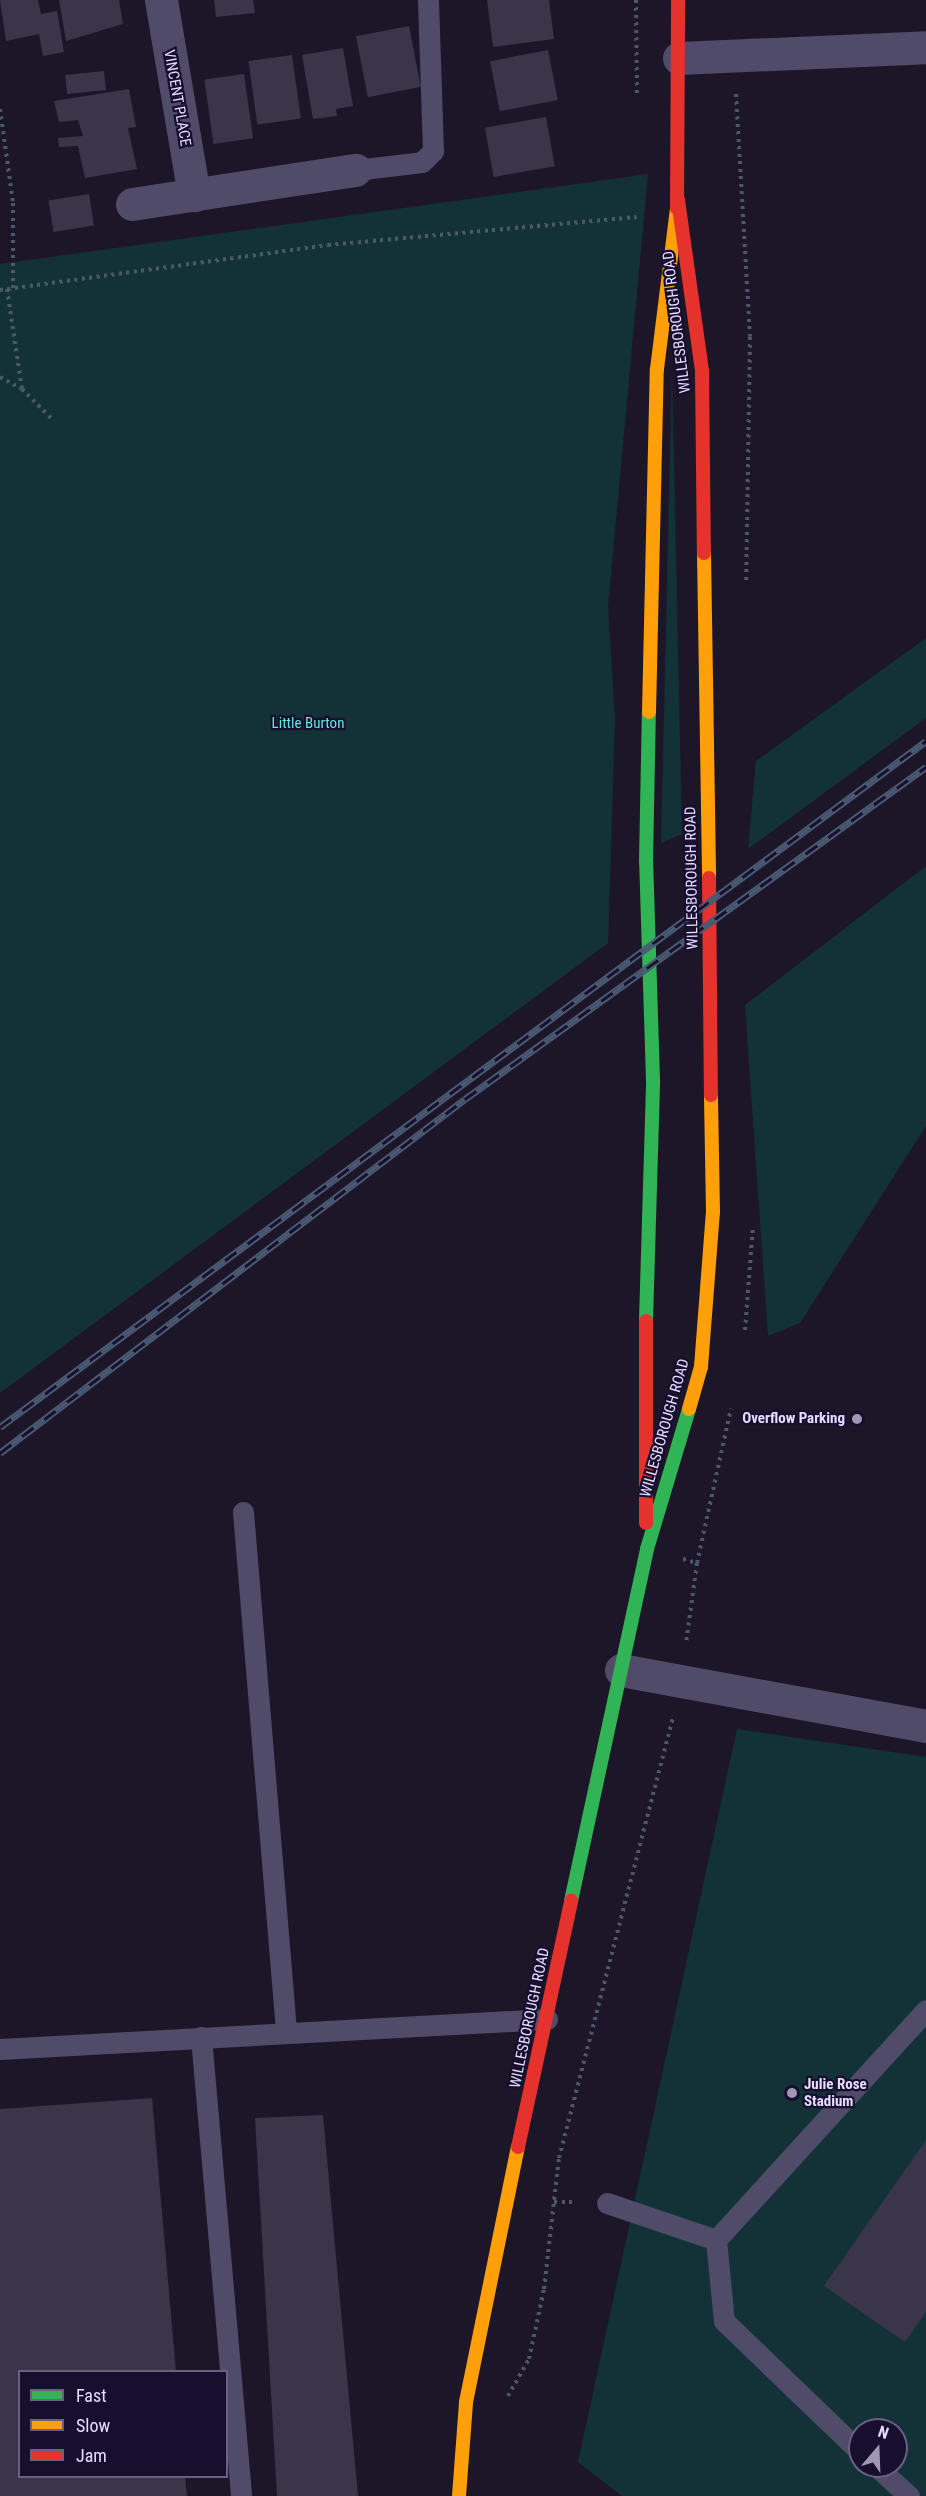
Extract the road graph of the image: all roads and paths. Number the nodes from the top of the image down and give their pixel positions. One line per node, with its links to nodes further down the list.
1 (161, 0): 9 (street, VINCENT PLACE)
2 (428, 0): 8 (lane)
3 (678, 0): 5 (main road, WILLESBOROUGH ROAD)
4 (926, 47): 6 (street)
5 (679, 58): 6 (street); 10 (main road, WILLESBOROUGH ROAD)
6 (734, 59): 18 (path)
7 (0, 109): 13 (path)
8 (355, 170): 9 (street)
9 (195, 195): 11 (street)
10 (678, 200): 20 (main road, WILLESBOROUGH ROAD); 20 (main road, WILLESBOROUGH ROAD)
11 (132, 204)
12 (637, 217): 13 (path)
13 (10, 288): 14 (path); 16 (path)
14 (0, 290)
15 (0, 377): 16 (path)
16 (22, 389): 17 (path)
17 (54, 421)
18 (746, 585)
19 (243, 1512): 26 (lane)
20 (647, 1549): 21 (main road, WILLESBOROUGH ROAD); 22 (path)
21 (621, 1670): 22 (street); 25 (main road, WILLESBOROUGH ROAD)
22 (681, 1682): 23 (street); 31 (path)
23 (926, 1726)
24 (926, 2010): 30 (lane)
25 (547, 2019): 26 (lane); 34 (main road, WILLESBOROUGH ROAD)
26 (286, 2031): 27 (lane)
27 (201, 2037): 28 (lane); 35 (lane)
28 (0, 2049)
29 (607, 2203): 30 (lane)
30 (716, 2240): 32 (lane)
31 (504, 2403)
32 (848, 2441)
33 (889, 2478): 36 (lane)
34 (462, 2495)
35 (241, 2496)
36 (909, 2496)

